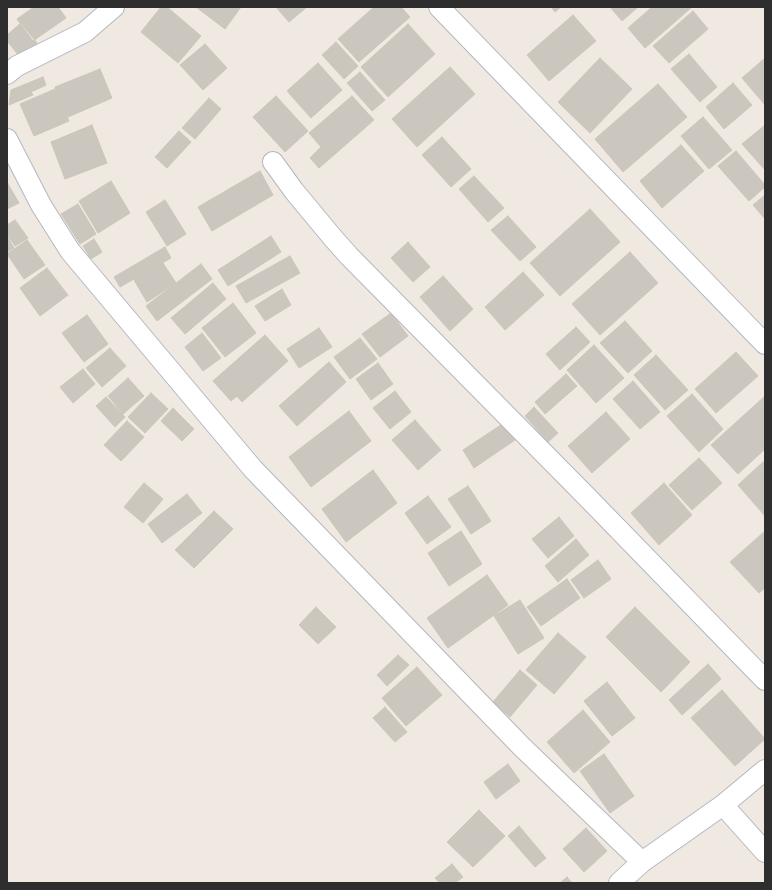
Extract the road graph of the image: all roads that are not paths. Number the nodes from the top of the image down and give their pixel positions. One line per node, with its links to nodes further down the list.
1 (114, 7): 3 (street)
2 (439, 7): 6 (street)
3 (7, 74)
4 (7, 139): 11 (street)
5 (273, 162): 7 (street)
6 (765, 344)
7 (765, 680)
8 (765, 770): 9 (street)
9 (723, 805): 10 (street); 11 (street)
10 (765, 852)
11 (642, 862): 12 (street)
12 (619, 883)

